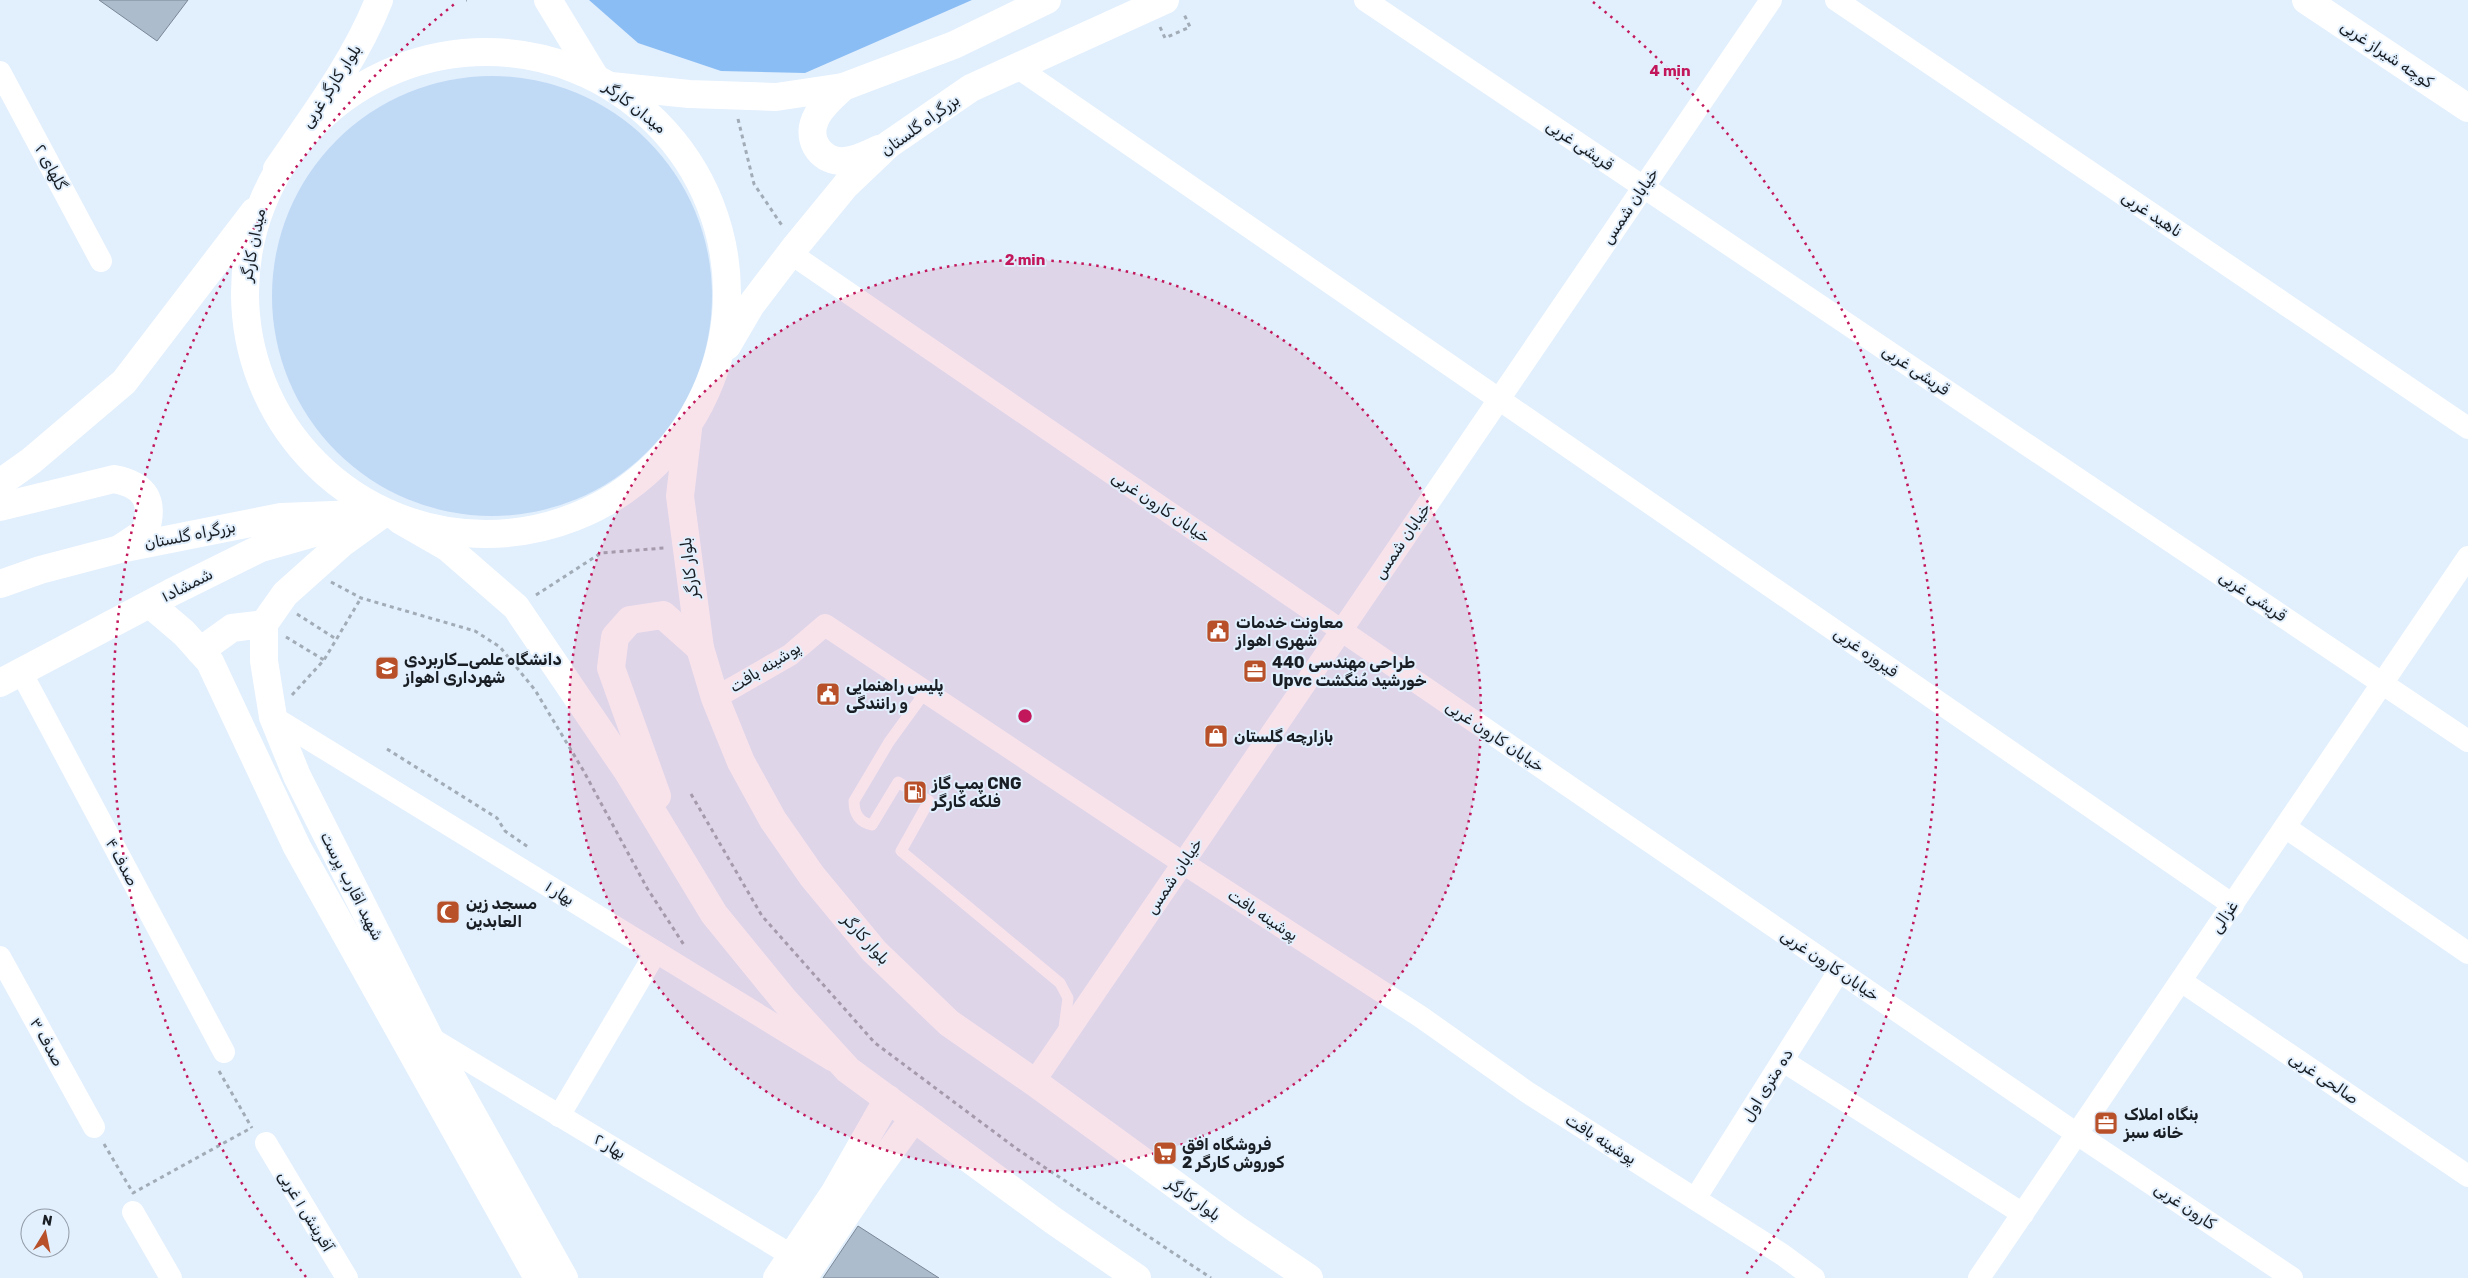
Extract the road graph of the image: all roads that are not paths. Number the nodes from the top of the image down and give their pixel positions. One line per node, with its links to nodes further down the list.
1 (379, 0): 15 (main road, بلوار کارگر غربی)
2 (548, 0): 11 (main road)
3 (1047, 0): 12 (main road)
4 (1165, 0): 9 (main road, بزرگراه گلستان)
5 (1365, 0): 16 (street, قریشی غربی)
6 (1771, 0): 16 (street, خیابان شمس)
7 (1836, 0): 22 (street, ناهید غربی)
8 (2306, 0): 13 (main road, کوچه شیراز غربی)
9 (1017, 66): 14 (main road, بزرگراه گلستان); 21 (street, فیروزه غربی)
10 (0, 72): 19 (street, گلهای ۲)
11 (603, 81): 12 (main road); 15 (main road, میدان کارگر); 20 (main road, میدان کارگر)
12 (843, 87): 14 (main road)
13 (2468, 108)
14 (888, 145): 18 (main road, بزرگراه گلستان)
15 (277, 169): 17 (main road, میدان کارگر)
16 (1643, 187): 21 (street, خیابان شمس); 38 (street, قریشی غربی)
17 (259, 205): 24 (main road); 26 (main road, میدان کارگر)
18 (793, 250): 20 (main road, بزرگراه گلستان); 34 (street, خیابان کارون غربی)
19 (101, 261)
20 (722, 354): 23 (main road, میدان کارگر)
21 (1499, 399): 34 (street, خیابان شمس); 46 (street, فیروزه غربی)
22 (2468, 428)
23 (688, 429): 26 (main road, میدان کارگر); 35 (main road, بلوار کارگر)
24 (0, 483)
25 (0, 507): 27 (main road)
26 (392, 516): 27 (main road, بزرگراه گلستان); 32 (main road, شمشاد۱); 33 (main road); 44 (main road)
27 (120, 549): 29 (main road, بزرگراه گلستان)
28 (2468, 557): 38 (street, غزالی)
29 (40, 570): 30 (main road, بزرگراه گلستان); 31 (main road)
30 (0, 584)
31 (0, 590)
32 (150, 604): 36 (main road, شهید اقارب پرست); 37 (main road, شمشاد۱)
33 (271, 613): 36 (main road); 41 (main road, شهید اقارب پرست)
34 (1341, 630): 45 (street, خیابان شمس); 50 (street, خیابان کارون غربی)
35 (700, 648): 40 (main road, بلوار کارگر); 44 (main road)
36 (200, 651): 71 (main road, شهید اقارب پرست)
37 (10, 677): 54 (street, صدف ۴)
38 (2382, 683): 42 (street, قریشی غربی); 43 (street, غزالی)
39 (926, 691): 40 (street, پوشینه بافت); 45 (street, پوشینه بافت); 53 (lane)
40 (715, 698): 57 (main road, بلوار کارگر)
41 (272, 716): 47 (street, بهار ۱); 52 (main road, شهید اقارب پرست)
42 (2468, 740)
43 (2285, 827): 46 (street, غزالی); 48 (street)
44 (678, 852): 56 (main road)
45 (1183, 863): 53 (street, خیابان شمس); 65 (street, پوشینه بافت)
46 (2233, 904): 51 (street, غزالی)
47 (656, 952): 56 (street, بهار ۱); 59 (street)
48 (2468, 953)
49 (0, 957): 61 (street, صدف ۳)
50 (1840, 971): 55 (street, ده متری اول); 62 (street, خیابان کارون غربی)
51 (2181, 981): 62 (street, غزالی); 64 (street, صالحی غربی)
52 (429, 1038): 59 (street, بهار ۲); 72 (main road, شهید اقارب پرست)
53 (1062, 1040): 57 (street, خیابان شمس)
54 (224, 1052)
55 (1783, 1061): 65 (street, ده متری اول); 67 (street)
56 (848, 1070): 58 (main road)
57 (1034, 1082): 75 (main road, بلوار کارگر)
58 (888, 1099): 60 (main road); 68 (main road)
59 (559, 1116): 68 (street, بهار ۲)
60 (914, 1118): 68 (main road); 74 (main road)
61 (94, 1127)
62 (2077, 1134): 67 (street, غزالی); 78 (street, کارون غربی)
63 (259, 1136): 70 (street, آفرینش ۱ غربی)
64 (2468, 1176)
65 (1695, 1199): 76 (street, پوشینه بافت)
66 (133, 1212): 69 (street)
67 (2023, 1214): 77 (street, غزالی)
68 (797, 1267): 73 (main road)
69 (171, 1278)
70 (347, 1278)
71 (538, 1278)
72 (564, 1278)
73 (777, 1278)
74 (1137, 1278)
75 (1309, 1278)
76 (1814, 1278)
77 (1980, 1278)
78 (2292, 1278)

